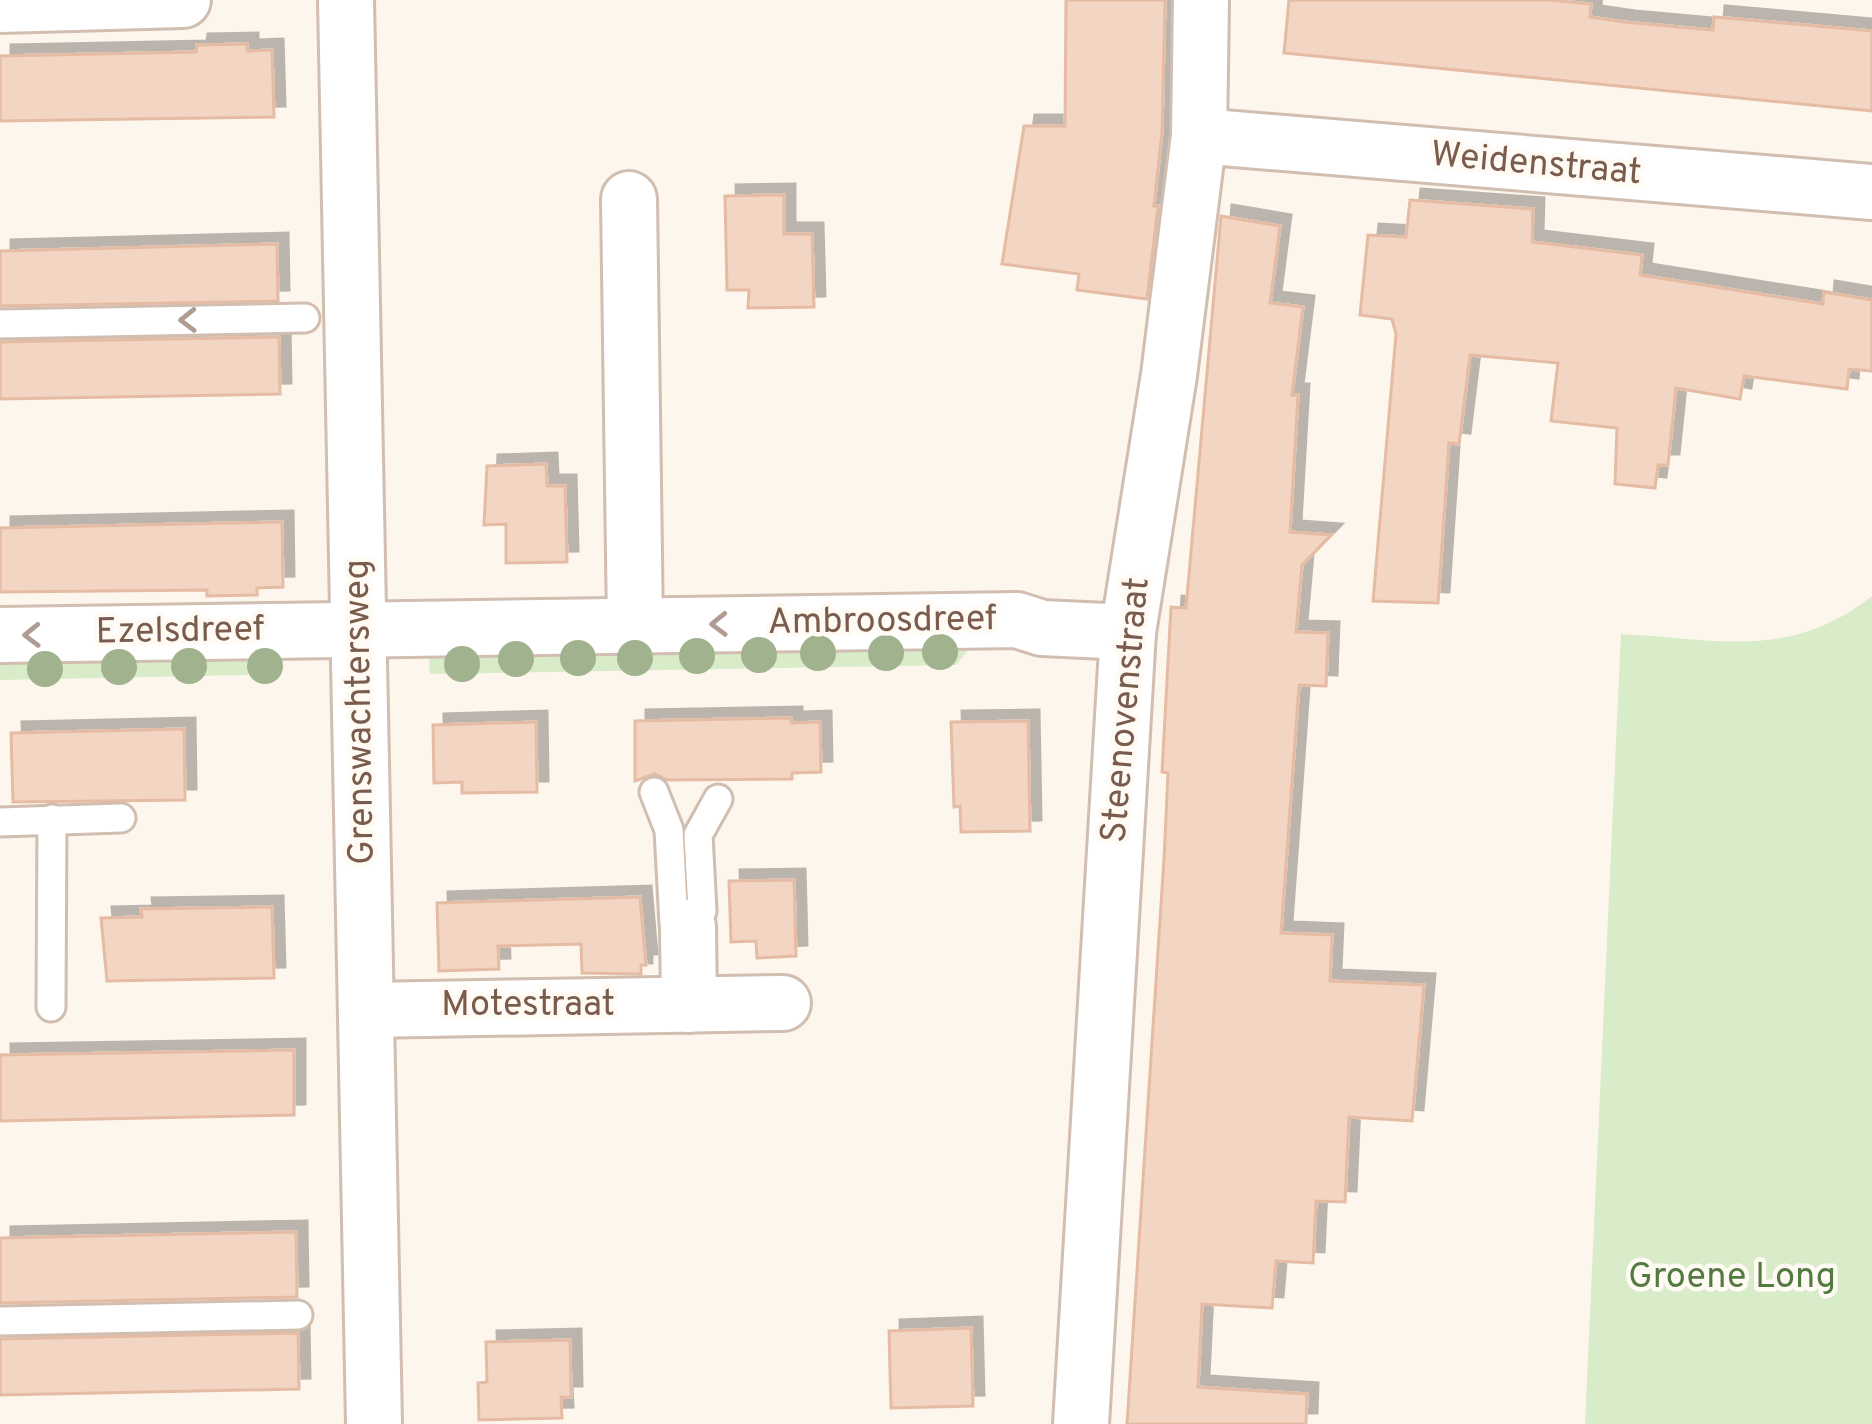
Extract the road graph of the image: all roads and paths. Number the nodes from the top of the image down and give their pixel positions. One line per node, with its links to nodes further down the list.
1 (183, 0): 4 (street)
2 (346, 0): 11 (street, Grenswachtersweg)
3 (1202, 0): 5 (street, Steenovenstraat)
4 (0, 4)
5 (1199, 136): 6 (street, Weidenstraat); 12 (street, Steenovenstraat)
6 (1872, 193)
7 (629, 200): 10 (street)
8 (304, 318): 9 (lane, one-way to 9)
9 (0, 324)
10 (635, 626): 11 (street, Ambroosdreef); 12 (street, Ambroosdreef, one-way to 10)
11 (359, 629): 13 (street, Ezelsdreef, one-way to 13); 23 (street, Grenswachtersweg)
12 (1129, 632): 27 (street, Steenovenstraat)
13 (0, 635)
14 (654, 792): 19 (lane)
15 (718, 799): 19 (lane)
16 (121, 818): 17 (lane)
17 (52, 819): 18 (lane); 22 (lane)
18 (0, 822)
19 (688, 927): 21 (street)
20 (782, 1004): 21 (street, Motestraat)
21 (689, 1005): 23 (street, Motestraat)
22 (51, 1007)
23 (368, 1010): 26 (street, Grenswachtersweg)
24 (298, 1316): 25 (lane)
25 (0, 1321)
26 (374, 1424)
27 (1081, 1424)

